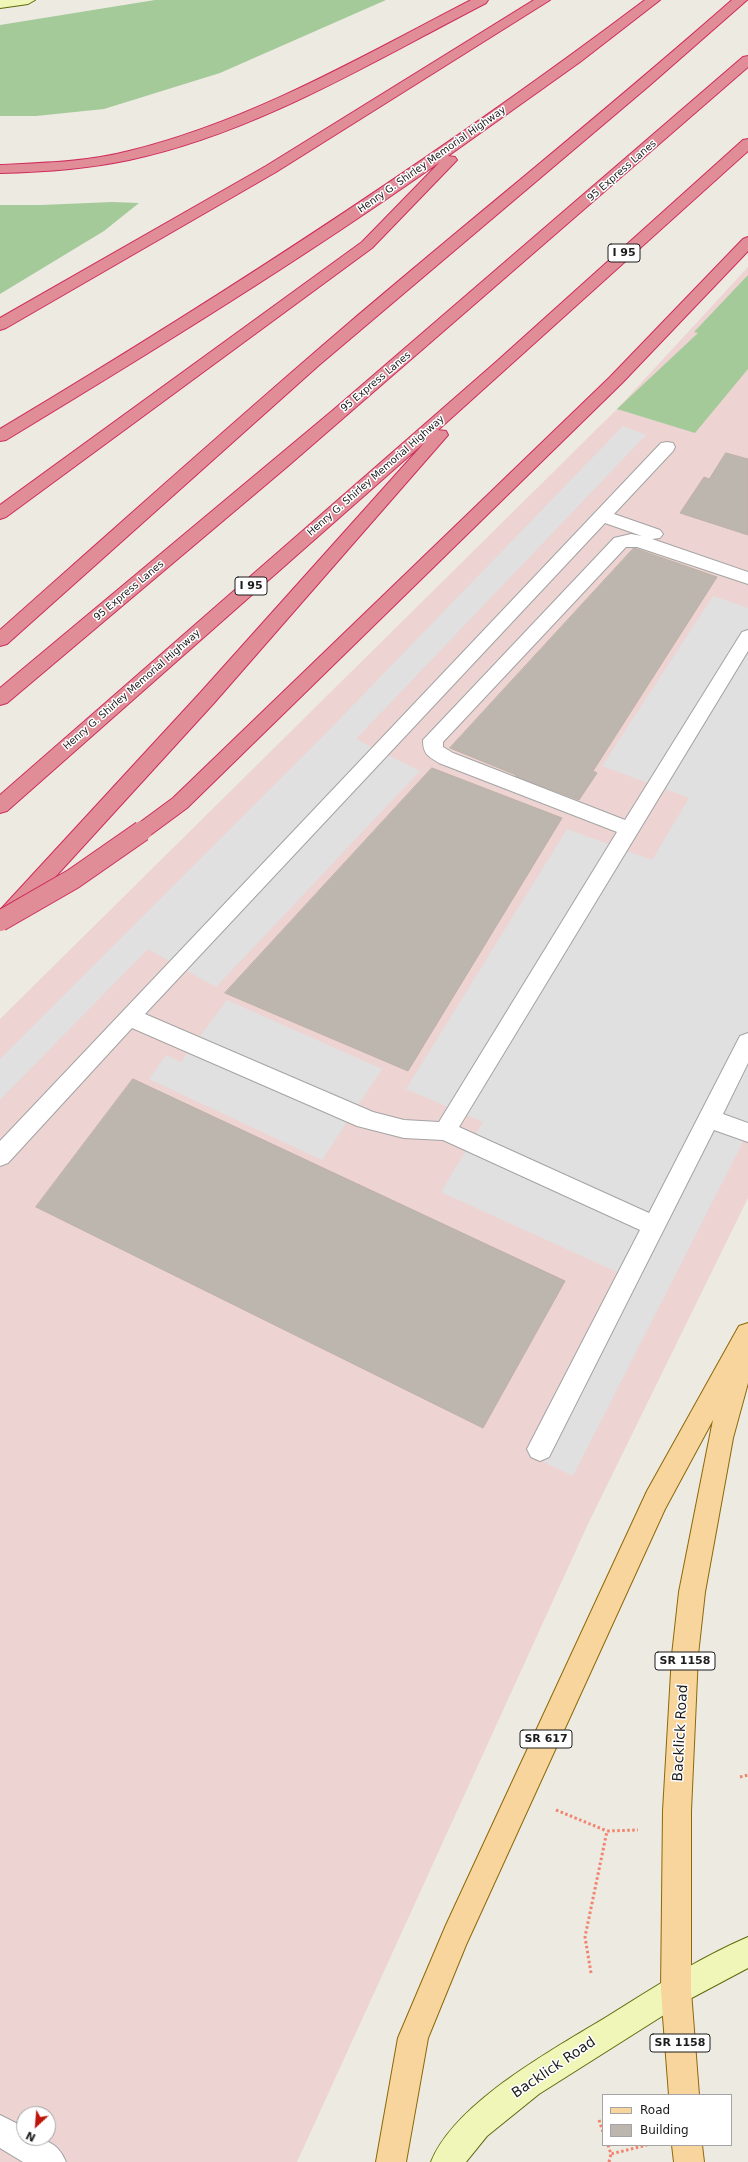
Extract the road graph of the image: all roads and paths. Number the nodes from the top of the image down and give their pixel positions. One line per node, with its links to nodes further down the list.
1 (28, 0): 6 (main road)
2 (481, 0): 10 (highway)
3 (543, 0): 12 (highway)
4 (653, 0): 8 (highway, Henry G. Shirley Memorial Highway)
5 (740, 0): 21 (highway)
6 (0, 4)
7 (748, 60): 22 (highway, 95 Express Lanes)
8 (482, 128): 14 (highway, Henry G. Shirley Memorial Highway); 16 (highway)
9 (748, 143): 13 (highway, Henry G. Shirley Memorial Highway / I 95)
10 (0, 169)
11 (748, 242): 25 (highway, bridge)
12 (0, 325)
13 (502, 365): 23 (highway, Henry G. Shirley Memorial Highway / I 95); 25 (highway)
14 (0, 436)
15 (667, 447): 17 (lane)
16 (0, 513)
17 (602, 516): 18 (lane); 26 (lane)
18 (748, 567)
19 (748, 578): 24 (lane)
20 (748, 636): 24 (lane)
21 (0, 640)
22 (0, 698)
23 (0, 806)
24 (629, 829): 29 (lane)
25 (0, 923)
26 (129, 1017): 29 (lane); 31 (lane)
27 (748, 1042): 28 (lane)
28 (709, 1118): 30 (lane); 32 (lane)
29 (445, 1131): 32 (lane)
30 (748, 1133)
31 (0, 1156)
32 (654, 1226): 35 (lane)
33 (748, 1334): 53 (main road, SR 617)
34 (748, 1338): 43 (main road, Backlick Road / SR 1158)
35 (540, 1449)
36 (748, 1775): 37 (path)
37 (740, 1778)
38 (555, 1810): 40 (path)
39 (643, 1829): 40 (path)
40 (607, 1831): 42 (path)
41 (748, 1952): 43 (main road, Backlick Road)
42 (591, 1973)
43 (676, 1991): 44 (main road, SR 1158); 54 (main road, Backlick Road)
44 (684, 2094)
45 (599, 2120): 46 (path)
46 (602, 2129)
47 (0, 2130): 52 (lane)
48 (608, 2146): 51 (path)
49 (643, 2146): 51 (path)
50 (687, 2146): 56 (main road)
51 (611, 2154): 55 (path)
52 (51, 2162)
53 (391, 2162)
54 (446, 2162)
55 (609, 2162)
56 (690, 2162)

